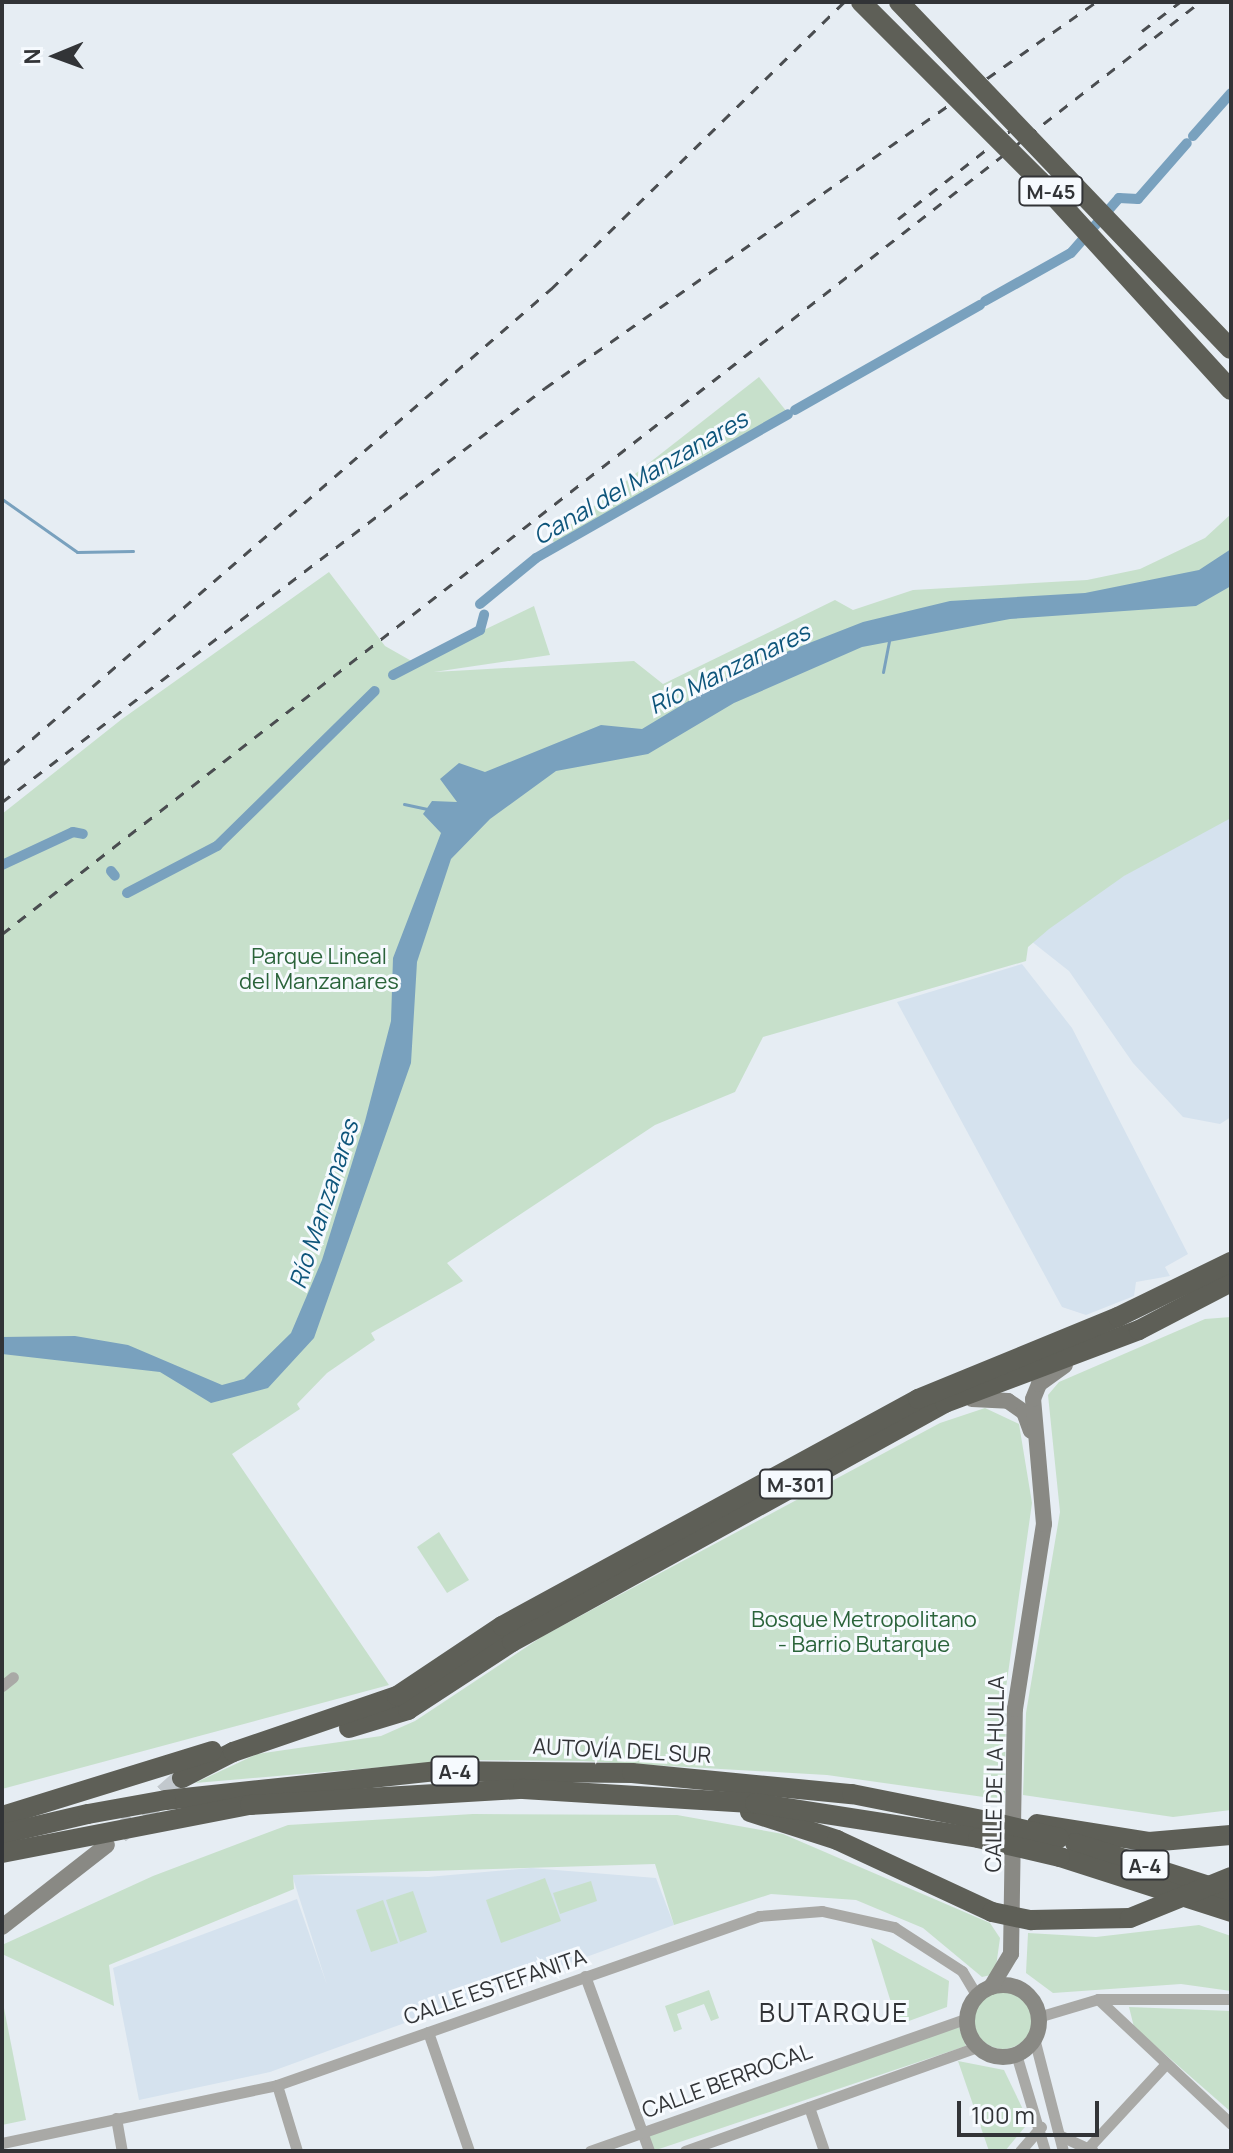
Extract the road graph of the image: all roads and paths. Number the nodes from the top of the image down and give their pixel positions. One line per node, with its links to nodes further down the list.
1 (861, 2): 4 (highway, M-45, bridge)
2 (899, 2): 3 (highway, M-45, bridge)
3 (1231, 349)
4 (1231, 390)
5 (1231, 1262): 12 (highway, M-301)
6 (1231, 1282): 7 (highway, M-301)
7 (1139, 1330): 8 (highway, M-301); 9 (street)
8 (865, 1446): 9 (street); 13 (highway, M-301)
9 (1039, 1452): 26 (street, CALLE DE LA HULLA)
10 (13, 1677): 11 (street)
11 (2, 1686)
12 (397, 1696): 13 (highway, M-301); 16 (highway)
13 (278, 1738): 14 (highway, M-301)
14 (182, 1778)
15 (604, 1791): 19 (highway, AUTOVÍA DEL SUR / A-4, bridge); 21 (highway, AUTOVÍA DEL SUR / A-4); 22 (highway, bridge)
16 (2, 1816)
17 (2, 1834): 19 (highway, AUTOVÍA DEL SUR / A-4, bridge)
18 (1231, 1835): 19 (highway)
19 (1061, 1842): 23 (highway, AUTOVÍA DEL SUR / A-4); 24 (highway, AUTOVÍA DEL SUR / A-4)
20 (107, 1845): 25 (street)
21 (2, 1853)
22 (1231, 1877)
23 (1231, 1893)
24 (1231, 1912)
25 (2, 1927)
26 (1011, 1954): 28 (street); 29 (street)
27 (585, 1976): 28 (street, CALLE ESTEFANITA); 34 (street, CALLE ESTEFANITA); 44 (street)
28 (984, 1991): 29 (street); 33 (street)
29 (1029, 1997): 32 (street)
30 (1098, 1999): 31 (street); 32 (street); 38 (street)
31 (1231, 1999)
32 (1038, 2017): 35 (street)
33 (967, 2018): 36 (street); 44 (street, CALLE BERROCAL)
34 (428, 2032): 39 (street, CALLE ESTEFANITA); 50 (street)
35 (1034, 2038): 37 (street); 45 (street)
36 (977, 2047): 37 (street); 40 (street)
37 (1016, 2054): 43 (street)
38 (1165, 2065): 42 (street); 47 (street)
39 (277, 2085): 41 (street, CALLE ESTEFANITA); 49 (street)
40 (809, 2107): 53 (street); 54 (street)
41 (116, 2118): 46 (street, CALLE ESTEFANITA); 48 (street)
42 (1231, 2124)
43 (1041, 2127): 55 (street); 56 (street)
44 (643, 2133): 51 (street, CALLE BERROCAL); 52 (street)
45 (1061, 2136): 47 (street); 57 (street)
46 (2, 2143)
47 (1091, 2149)
48 (122, 2151)
49 (297, 2151)
50 (469, 2151)
51 (590, 2151)
52 (649, 2151)
53 (685, 2151)
54 (824, 2151)
55 (1020, 2151)
56 (1045, 2151)
57 (1063, 2151)

